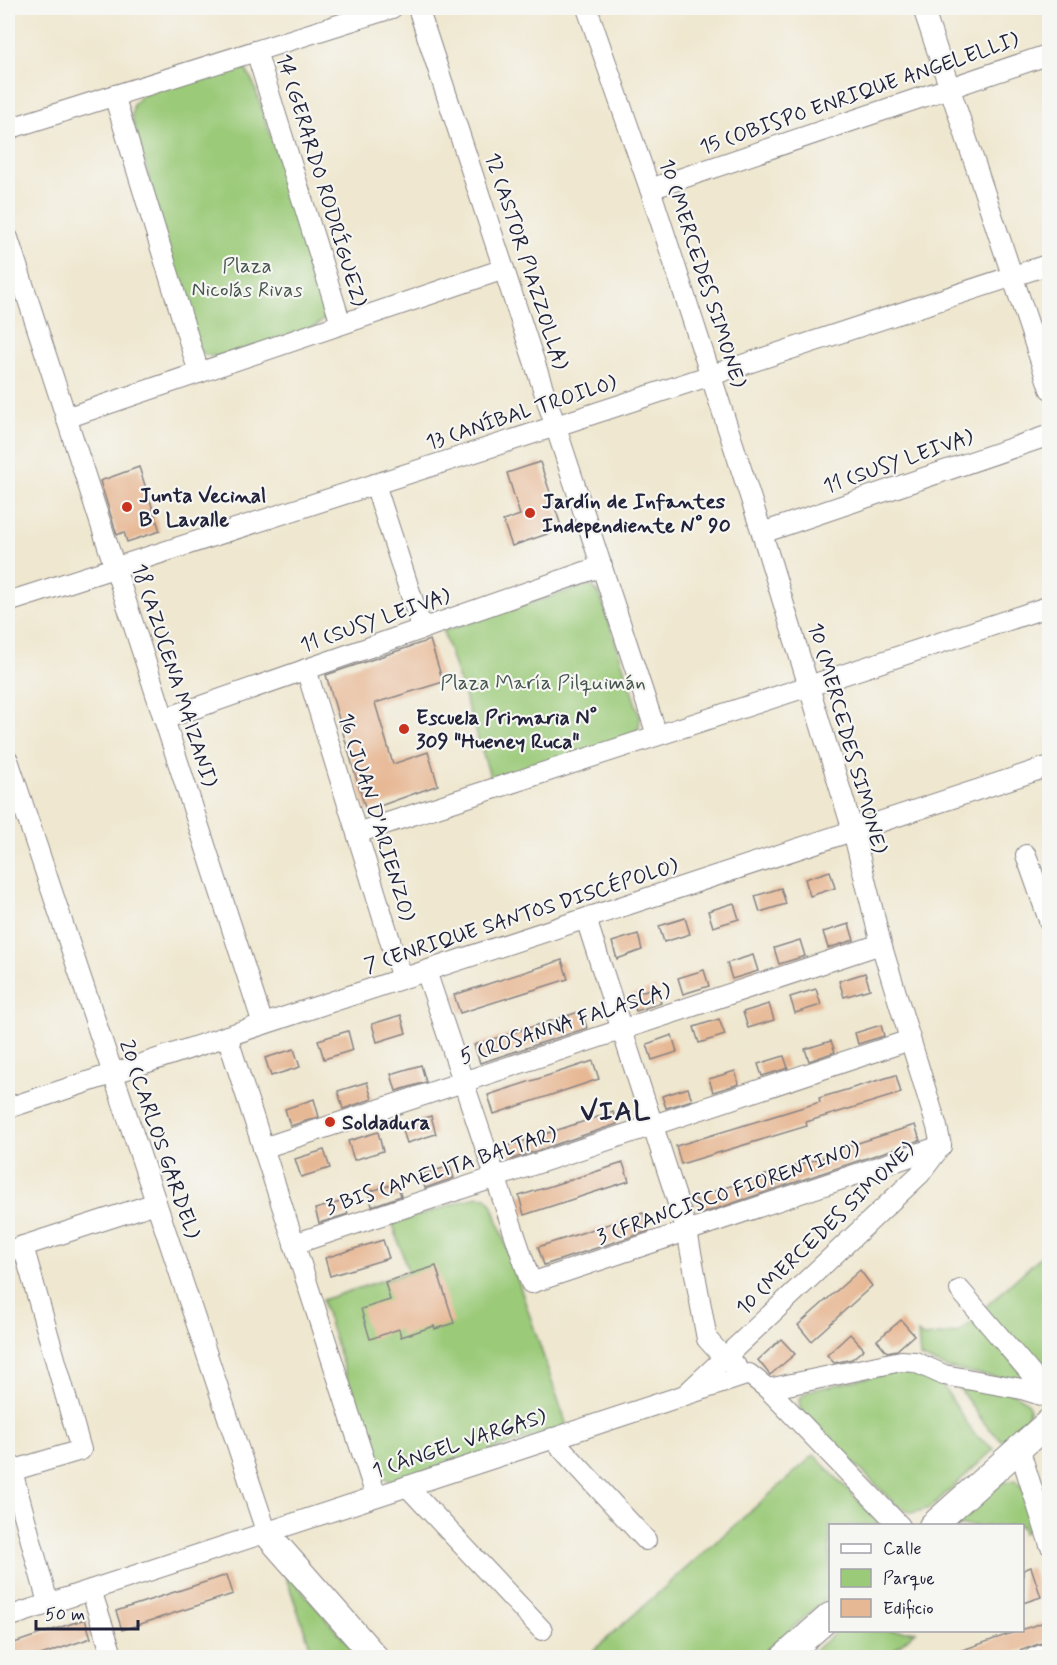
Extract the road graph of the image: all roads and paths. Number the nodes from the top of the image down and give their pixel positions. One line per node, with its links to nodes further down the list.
1 (392, 8): 5 (street)
2 (418, 8): 13 (street, 12 (ASTOR PIAZZOLLA))
3 (587, 8): 10 (street, 10 (MERCEDES SIMONE))
4 (923, 8): 7 (street)
5 (256, 51): 8 (street); 15 (street, 14 (GERARDO RODRÍGUEZ))
6 (1050, 54): 7 (street, 15 (OBISPO ENRIQUE ANGELELLI))
7 (950, 88): 10 (street, 15 (OBISPO ENRIQUE ANGELELLI)); 14 (street)
8 (114, 95): 9 (street); 16 (street)
9 (8, 129)
10 (650, 189): 17 (street, 10 (MERCEDES SIMONE))
11 (8, 238): 19 (street, 18 (AZUCENA MAIZANI))
12 (1050, 264): 14 (street, 13 (ANÍBAL TROILO))
13 (504, 268): 15 (street); 20 (street, 12 (ASTOR PIAZZOLLA))
14 (1012, 276): 17 (street, 13 (ANÍBAL TROILO)); 18 (street)
15 (341, 324): 16 (street)
16 (199, 373): 19 (street)
17 (712, 375): 20 (street, 13 (ANÍBAL TROILO)); 23 (street, 10 (MERCEDES SIMONE))
18 (1050, 389)
19 (66, 418): 25 (street, 18 (AZUCENA MAIZANI))
20 (556, 426): 22 (street, 13 (ANÍBAL TROILO)); 24 (street, 12 (ASTOR PIAZZOLLA))
21 (1050, 435): 23 (street, 11 (SUSY LEIVA))
22 (375, 484): 25 (street, 13 (ANÍBAL TROILO)); 28 (street)
23 (762, 533): 30 (street, 10 (MERCEDES SIMONE))
24 (602, 566): 28 (street, 11 (SUSY LEIVA)); 32 (street, 12 (ASTOR PIAZZOLLA))
25 (115, 568): 26 (street, 13 (ANÍBAL TROILO)); 31 (street, 18 (AZUCENA MAIZANI))
26 (8, 602)
27 (1050, 606): 30 (street)
28 (422, 629): 29 (street, 11 (SUSY LEIVA))
29 (306, 669): 31 (street, 11 (SUSY LEIVA)); 36 (street, 16 (JUAN D'ARIENZO))
30 (809, 687): 32 (street); 35 (street, 10 (MERCEDES SIMONE))
31 (164, 719): 43 (street, 18 (AZUCENA MAIZANI))
32 (657, 735): 36 (street)
33 (8, 760): 47 (street, 20 (CARLOS GARDEL))
34 (1050, 766): 35 (street, 7 (ENRIQUE SANTOS DISCÉPOLO))
35 (853, 831): 38 (street, 7 (ENRIQUE SANTOS DISCÉPOLO)); 40 (street, 10 (MERCEDES SIMONE))
36 (357, 833): 42 (street, 16 (JUAN D'ARIENZO))
37 (1026, 855): 39 (street)
38 (586, 919): 41 (street, 7 (ENRIQUE SANTOS DISCÉPOLO)); 44 (street)
39 (1050, 923)
40 (881, 944): 44 (street, 5 (ROSANNA FALASCA)); 46 (street, 10 (MERCEDES SIMONE))
41 (426, 971): 42 (street, 7 (ENRIQUE SANTOS DISCÉPOLO)); 48 (street)
42 (402, 979): 43 (street, 7 (ENRIQUE SANTOS DISCÉPOLO))
43 (263, 1024): 45 (street, 7 (ENRIQUE SANTOS DISCÉPOLO))
44 (622, 1030): 48 (street, 5 (ROSANNA FALASCA)); 50 (street)
45 (227, 1036): 47 (street, 7 (ENRIQUE SANTOS DISCÉPOLO)); 52 (street)
46 (910, 1040): 50 (street, 3 BIS (AMELITA BALTAR)); 51 (street, 10 (MERCEDES SIMONE))
47 (112, 1074): 49 (street, 7 (ENRIQUE SANTOS DISCÉPOLO)); 54 (street, 20 (CARLOS GARDEL))
48 (463, 1082): 52 (street, 5 (ROSANNA FALASCA)); 53 (street)
49 (8, 1108)
50 (652, 1126): 53 (street, 3 BIS (AMELITA BALTAR)); 55 (street)
51 (941, 1146): 55 (street, 3 (FRANCISCO FIORENTINO)); 59 (street, 10 (MERCEDES SIMONE))
52 (263, 1148): 56 (street)
53 (495, 1177): 55 (street, 3 (FRANCISCO FIORENTINO)); 56 (street, 3 BIS (AMELITA BALTAR))
54 (156, 1203): 57 (street); 72 (street, 20 (CARLOS GARDEL))
55 (687, 1231): 59 (street)
56 (294, 1244): 69 (street)
57 (15, 1249): 67 (street)
58 (960, 1290): 63 (street)
59 (725, 1359): 60 (street); 62 (street, 10 (MERCEDES SIMONE))
60 (749, 1374): 61 (street); 62 (street, 1 (ÁNGEL VARGAS))
61 (768, 1389): 63 (street); 70 (street)
62 (686, 1394): 65 (street, 1 (ÁNGEL VARGAS))
63 (1050, 1397)
64 (1050, 1421): 66 (main road)
65 (552, 1438): 68 (street, 1 (ÁNGEL VARGAS)); 73 (street)
66 (1019, 1448): 71 (main road); 74 (street)
67 (10, 1472): 76 (street)
68 (407, 1486): 69 (street, 1 (ÁNGEL VARGAS)); 79 (street)
69 (376, 1496): 72 (street, 1 (ÁNGEL VARGAS))
70 (898, 1524)
71 (934, 1524)
72 (267, 1533): 75 (street, 1 (ÁNGEL VARGAS)); 82 (main road)
73 (646, 1540)
74 (1050, 1545)
75 (91, 1590): 76 (street, 1 (ÁNGEL VARGAS)); 81 (street)
76 (48, 1604): 77 (street, 1 (ÁNGEL VARGAS))
77 (8, 1617)
78 (829, 1618): 83 (main road)
79 (542, 1630)
80 (1050, 1653): 84 (street)
81 (113, 1658)
82 (376, 1658)
83 (783, 1658)
84 (1034, 1658)

